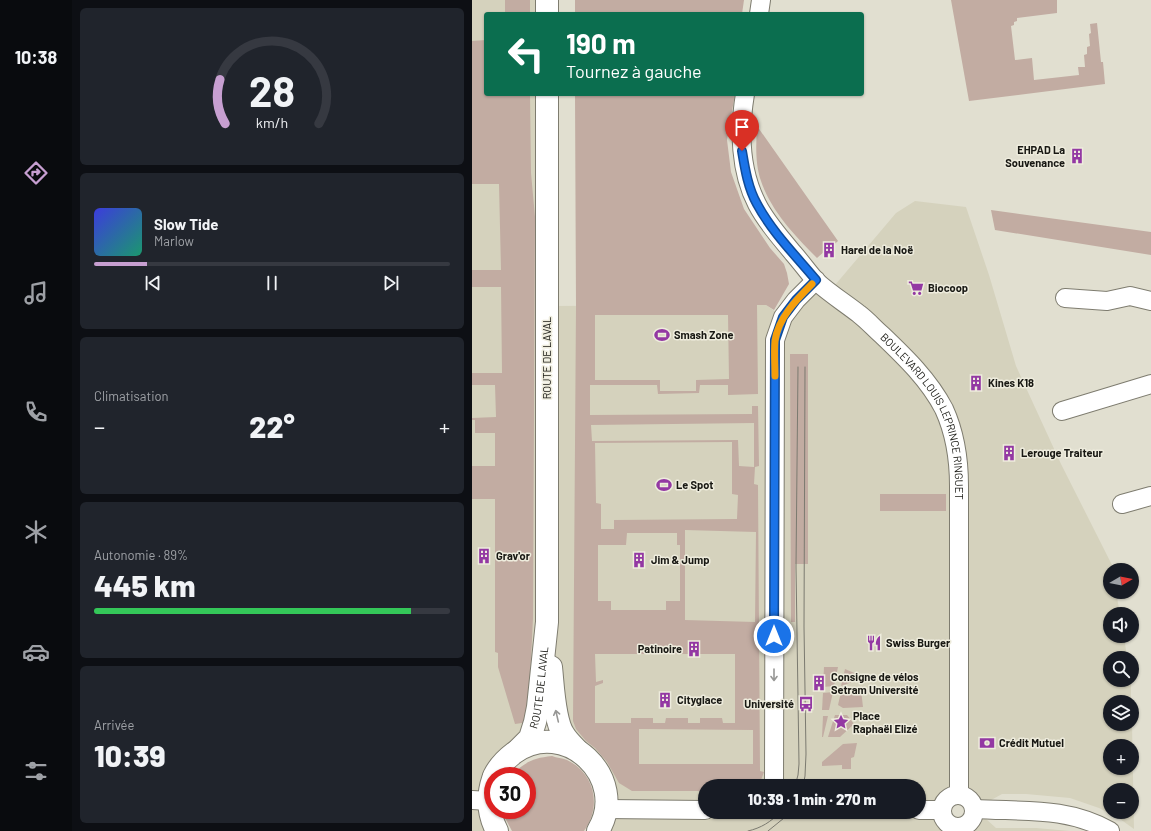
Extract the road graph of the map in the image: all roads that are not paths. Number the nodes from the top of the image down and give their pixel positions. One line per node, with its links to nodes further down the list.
1 (547, 0): 3 (main road)
2 (761, 0): 4 (street)
3 (547, 12)
4 (759, 12)
5 (547, 96): 14 (main road, ROUTE DE LAVAL)
6 (745, 96): 7 (street, BOULEVARD LOUIS LEPRINCE RINGUET)
7 (816, 280): 18 (street, one-way to 18); 19 (street, BOULEVARD LOUIS LEPRINCE RINGUET)
8 (1064, 298): 9 (street)
9 (1151, 301)
10 (1151, 384): 11 (street)
11 (1062, 411)
12 (1151, 496): 13 (street)
13 (1122, 504)
14 (547, 622): 15 (main road, ROUTE DE LAVAL); 16 (main road, ROUTE DE LAVAL, one-way to 14)
15 (519, 749): 16 (main road); 17 (main road)
16 (576, 750): 21 (main road)
17 (500, 767)
18 (774, 779)
19 (959, 794): 22 (street); 25 (street)
20 (480, 801): 27 (main road)
21 (606, 809): 23 (street); 28 (main road)
22 (974, 809): 26 (street); 29 (street)
23 (698, 810)
24 (926, 810): 25 (street)
25 (941, 810): 26 (street)
26 (958, 829)
27 (497, 831)
28 (598, 831)
29 (1110, 831)

